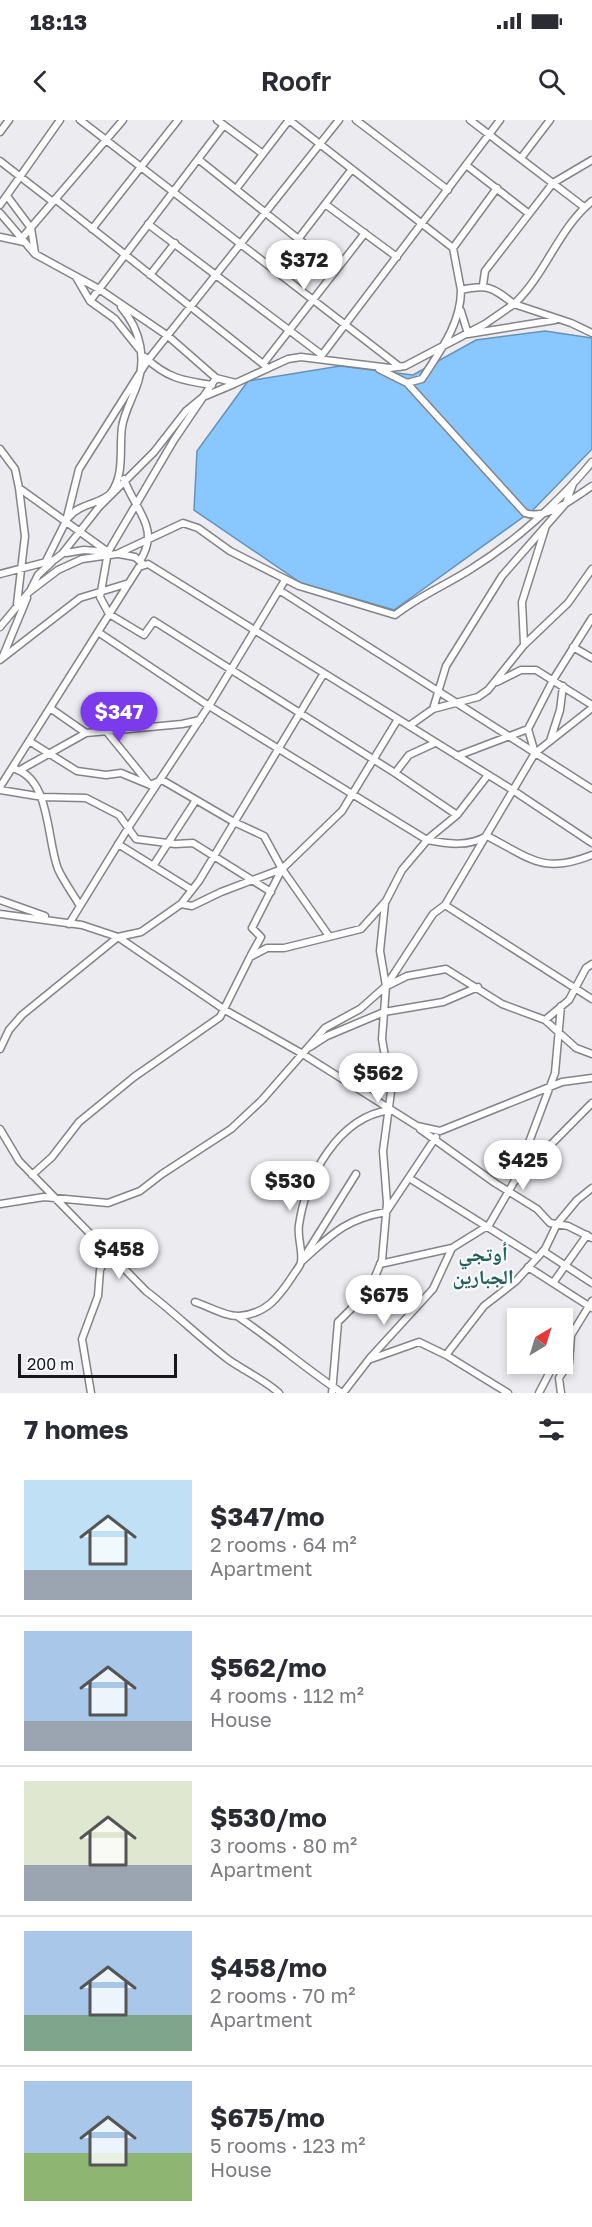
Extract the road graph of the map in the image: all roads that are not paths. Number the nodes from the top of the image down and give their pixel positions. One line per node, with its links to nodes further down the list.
1 (9, 120): 14 (street)
2 (60, 120): 26 (street)
3 (80, 120): 16 (street)
4 (123, 120): 16 (street)
5 (178, 120): 24 (street)
6 (217, 120): 13 (street)
7 (289, 120): 17 (street); 18 (street)
8 (339, 120): 17 (street)
9 (356, 120): 30 (street)
10 (470, 120): 15 (street)
11 (500, 120): 15 (street)
12 (550, 120): 19 (street)
13 (224, 125): 18 (street); 20 (street)
14 (0, 132)
15 (489, 135): 19 (street); 23 (street)
16 (106, 140): 24 (street); 33 (street)
17 (319, 143): 25 (street); 38 (street)
18 (262, 154): 29 (street)
19 (520, 158): 27 (street)
20 (198, 159): 29 (street); 31 (street)
21 (592, 160): 27 (street)
22 (0, 161): 26 (street)
23 (466, 165): 28 (street); 30 (street)
24 (141, 167): 31 (street); 44 (street)
25 (352, 169): 35 (street); 42 (street)
26 (21, 177): 32 (street); 33 (street)
27 (553, 183): 37 (street); 40 (street)
28 (497, 188): 40 (street); 51 (street)
29 (236, 189): 38 (street)
30 (448, 190): 42 (street)
31 (173, 191): 41 (street); 50 (street)
32 (7, 196): 36 (street); 43 (street)
33 (54, 200): 43 (street); 44 (street)
34 (592, 201): 37 (street)
35 (325, 204): 45 (street); 47 (street)
36 (0, 205)
37 (584, 207): 65 (street)
38 (266, 212): 47 (street); 50 (street)
39 (0, 213): 48 (street)
40 (528, 213): 59 (street)
41 (148, 224): 49 (street); 53 (street)
42 (422, 224): 51 (street); 54 (street)
43 (31, 228): 48 (street); 52 (street)
44 (92, 229): 53 (street)
45 (365, 233): 54 (street); 55 (street)
46 (0, 237): 48 (street)
47 (299, 238): 55 (street)
48 (23, 240): 52 (street)
49 (175, 243): 56 (street); 57 (street)
50 (241, 244): 56 (street); 62 (street)
51 (453, 248): 61 (street)
52 (35, 254): 58 (street)
53 (124, 254): 57 (street); 60 (street)
54 (397, 256): 69 (street)
55 (336, 268): 62 (street)
56 (218, 274): 66 (street); 70 (street)
57 (150, 275): 66 (street)
58 (76, 276): 60 (street); 64 (street)
59 (483, 285): 61 (street); 65 (street)
60 (99, 289): 63 (street); 64 (street)
61 (461, 290): 67 (street)
62 (312, 299): 69 (street); 70 (street)
63 (115, 300): 73 (street); 75 (street)
64 (90, 301): 75 (street)
65 (514, 304): 68 (street); 71 (street)
66 (191, 308): 73 (street); 79 (street)
67 (461, 310): 71 (street); 74 (street)
68 (558, 319): 71 (street); 72 (street)
69 (346, 324): 76 (street); 80 (street)
70 (289, 329): 76 (street); 79 (street)
71 (468, 333): 74 (street)
72 (592, 333)
73 (168, 336): 77 (street); 82 (street)
74 (441, 349): 80 (street); 84 (street)
75 (142, 354): 77 (street); 81 (street)
76 (321, 357): 78 (street); 79 (street)
77 (148, 360): 81 (street); 85 (street)
78 (370, 365): 80 (street); 84 (street)
79 (266, 366): 83 (street)
80 (400, 367)
81 (142, 369): 89 (street); 98 (street)
82 (216, 378): 83 (street); 85 (street)
83 (236, 383): 86 (street)
84 (407, 383): 97 (street)
85 (212, 385): 86 (street)
86 (203, 397): 91 (street); 96 (street)
87 (0, 449): 93 (street)
88 (592, 462): 90 (street)
89 (121, 464): 91 (street); 94 (street)
90 (575, 480): 95 (street); 97 (street)
91 (125, 482): 94 (street); 96 (street)
92 (592, 486): 95 (street)
93 (19, 488): 98 (street); 108 (street)
94 (110, 495): 98 (street); 100 (street)
95 (566, 503): 97 (street); 99 (street)
96 (136, 505): 101 (street); 103 (street)
97 (540, 514): 111 (street)
98 (66, 521): 100 (street); 106 (street)
99 (546, 525): 122 (street); 131 (street)
100 (82, 532): 102 (street); 103 (street)
101 (150, 538): 104 (street); 107 (street); 111 (street)
102 (62, 554): 103 (street); 105 (street)
103 (108, 554): 104 (street); 114 (street); 115 (street)
104 (117, 554): 107 (street)
105 (54, 560): 106 (street); 114 (street)
106 (45, 562): 108 (street)
107 (142, 562): 112 (street); 120 (street)
108 (24, 569): 110 (street); 116 (street)
109 (592, 569): 122 (street)
110 (0, 574)
111 (285, 580): 113 (street)
112 (130, 581): 115 (street); 117 (street)
113 (279, 590): 120 (street); 131 (street)
114 (29, 592): 116 (street); 125 (street)
115 (100, 592): 117 (street); 125 (street)
116 (16, 608): 119 (street)
117 (109, 614): 121 (street); 126 (street)
118 (592, 618): 123 (street)
119 (0, 627)
120 (254, 630): 126 (street); 127 (street)
121 (98, 632): 133 (street); 135 (street)
122 (524, 645): 129 (street)
123 (573, 647): 124 (street); 128 (street)
124 (592, 658)
125 (1, 660)
126 (231, 670): 133 (street); 137 (street)
127 (324, 673): 137 (street); 138 (street)
128 (553, 680): 129 (street); 130 (street); 141 (street)
129 (497, 682): 132 (street)
130 (563, 686): 134 (street); 147 (street)
131 (438, 692): 132 (street); 136 (street)
132 (457, 703): 136 (street); 144 (street)
133 (209, 706): 139 (street); 148 (street)
134 (592, 706): 147 (street)
135 (50, 708): 143 (street); 145 (street)
136 (433, 709): 140 (street)
137 (298, 713): 148 (street); 152 (street)
138 (398, 719): 140 (street); 152 (street)
139 (200, 720): 142 (street); 157 (street)
140 (409, 726): 146 (street)
141 (528, 729): 144 (street); 149 (street)
142 (107, 732): 143 (street); 158 (street)
143 (86, 733): 150 (street)
144 (508, 736): 149 (street); 151 (street)
145 (29, 741): 150 (street); 153 (street)
146 (435, 743): 151 (street); 155 (street)
147 (550, 743): 149 (street)
148 (277, 748): 162 (street); 166 (street)
149 (535, 753): 160 (street); 161 (street)
150 (50, 754): 154 (street); 158 (street)
151 (457, 756): 156 (street)
152 (373, 760): 155 (street); 162 (street)
153 (12, 768): 154 (street); 159 (street)
154 (20, 770): 163 (street)
155 (395, 773): 165 (street)
156 (488, 775): 160 (street); 165 (street)
157 (162, 780): 158 (street); 164 (street); 167 (street)
158 (150, 785)
159 (0, 788): 163 (street)
160 (511, 789): 168 (street); 171 (street)
161 (592, 789)
162 (353, 792): 169 (street); 176 (street)
163 (44, 797): 167 (street); 184 (street)
164 (196, 800): 166 (street); 170 (street)
165 (457, 815): 169 (street)
166 (234, 822): 174 (street); 176 (street)
167 (128, 828): 170 (street); 172 (street)
168 (487, 836): 169 (street); 173 (street); 183 (street)
169 (427, 840): 181 (street)
170 (168, 843): 174 (street); 175 (street)
171 (592, 843)
172 (118, 844): 175 (street); 184 (street)
173 (592, 855)
174 (213, 856): 177 (street); 178 (street)
175 (153, 866): 178 (street)
176 (282, 869): 177 (street); 179 (street); 187 (street)
177 (252, 880): 179 (street); 182 (street)
178 (192, 890): 182 (street)
179 (271, 892): 189 (street)
180 (0, 900): 186 (street)
181 (386, 901): 187 (street); 191 (street)
182 (182, 904): 188 (street)
183 (445, 905): 191 (street); 193 (street)
184 (80, 906): 186 (street)
185 (0, 914): 186 (street)
186 (69, 924): 188 (street)
187 (329, 936): 189 (street)
188 (118, 937): 196 (street); 200 (street)
189 (250, 957): 196 (street)
190 (592, 964): 193 (street)
191 (386, 986): 192 (street); 197 (street); 201 (street)
192 (478, 987): 197 (street); 198 (street)
193 (576, 989): 194 (street); 195 (street)
194 (592, 999)
195 (561, 1006): 198 (street); 199 (street)
196 (225, 1010): 201 (street); 212 (street)
197 (384, 1012): 201 (street); 206 (street)
198 (545, 1020): 199 (street)
199 (557, 1032): 202 (street); 204 (street)
200 (0, 1049)
201 (301, 1053): 206 (street); 217 (street)
202 (592, 1054)
203 (592, 1078): 204 (street)
204 (548, 1087): 209 (street); 214 (street)
205 (592, 1103): 214 (street)
206 (390, 1110): 207 (street); 219 (street); 227 (street)
207 (417, 1126): 209 (street); 210 (street)
208 (0, 1129): 212 (street)
209 (440, 1131): 210 (street)
210 (434, 1139): 213 (street); 216 (street)
211 (356, 1174): 227 (street)
212 (32, 1175): 217 (street)
213 (409, 1178): 219 (street); 221 (street)
214 (514, 1182): 216 (street)
215 (592, 1188): 220 (street)
216 (509, 1191): 220 (street); 221 (street)
217 (54, 1197): 218 (street); 225 (street)
218 (0, 1204)
219 (386, 1212): 227 (street); 228 (street)
220 (558, 1224): 222 (street); 224 (street)
221 (486, 1227): 223 (street); 226 (street)
222 (590, 1237): 229 (street)
223 (452, 1248): 228 (street); 238 (street)
224 (543, 1251): 226 (street); 229 (street)
225 (110, 1253): 242 (street); 243 (street)
226 (537, 1257): 230 (street)
227 (301, 1262): 235 (street)
228 (380, 1264): 241 (street)
229 (566, 1266): 231 (street); 232 (street)
230 (528, 1268): 231 (street); 237 (street)
231 (553, 1283): 234 (street)
232 (592, 1283)
233 (195, 1302): 235 (street)
234 (591, 1305): 236 (street)
235 (237, 1316): 241 (street)
236 (573, 1333)
237 (446, 1355): 238 (street); 245 (street)
238 (369, 1360): 244 (street)
239 (549, 1374): 246 (street)
240 (561, 1374): 247 (street)
241 (332, 1390): 244 (street)
242 (91, 1393)
243 (279, 1393)
244 (343, 1393)
245 (508, 1393)
246 (539, 1393)
247 (561, 1393)

